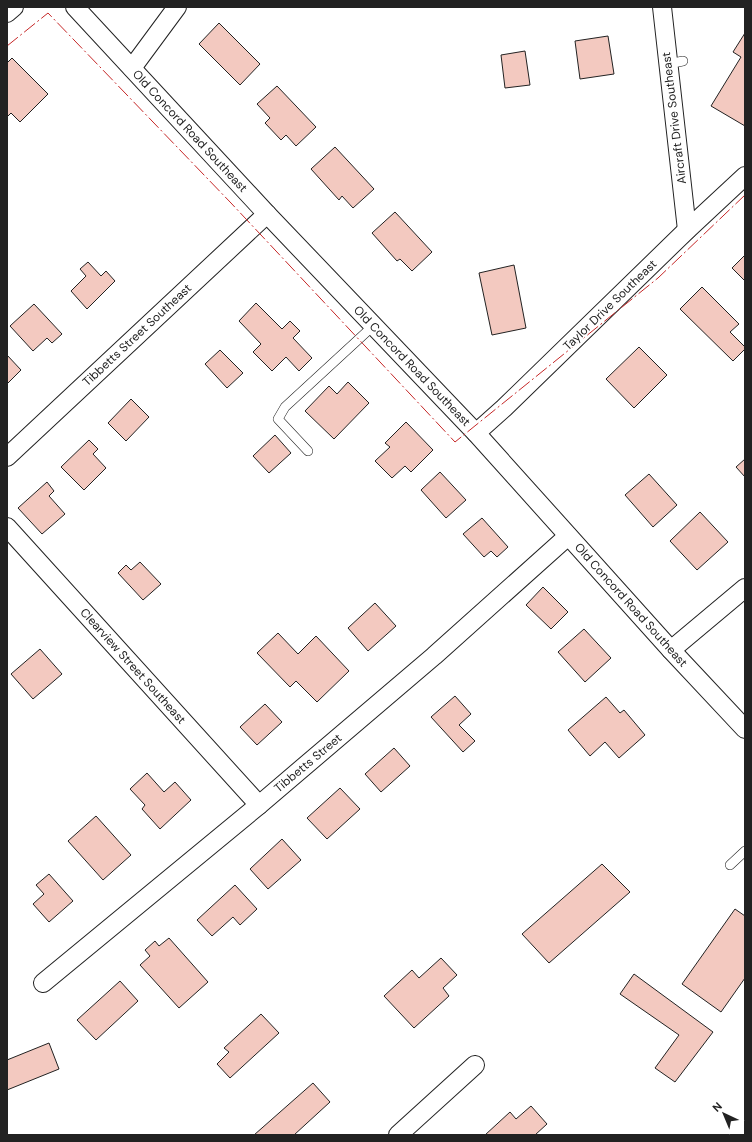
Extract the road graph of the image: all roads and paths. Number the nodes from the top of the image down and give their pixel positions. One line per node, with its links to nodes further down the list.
1 (14, 7): 5 (street)
2 (75, 7): 6 (street, Old Concord Road Southeast)
3 (177, 7): 6 (street)
4 (662, 7): 9 (street, Aircraft Drive Southeast)
5 (7, 13)
6 (132, 68): 8 (street, Old Concord Road Southeast)
7 (745, 176): 9 (street, Taylor Drive Southeast)
8 (266, 214): 10 (street, Old Concord Road Southeast); 13 (street, Tibbetts Street Southeast)
9 (687, 230): 11 (street, Taylor Drive Southeast)
10 (373, 326): 11 (street, Old Concord Road Southeast); 12 (lane)
11 (476, 433): 15 (street, Old Concord Road Southeast)
12 (308, 451)
13 (7, 456)
14 (7, 527): 19 (street, Clearview Street Southeast)
15 (568, 536): 17 (street, Old Concord Road Southeast); 19 (street, Tibbetts Street)
16 (745, 588): 17 (street)
17 (671, 650): 18 (street, Old Concord Road Southeast)
18 (745, 729)
19 (259, 805): 22 (street, Tibbetts Street)
20 (745, 851): 21 (lane)
21 (730, 865)
22 (43, 983)
23 (475, 1065): 24 (street)
24 (398, 1135)

